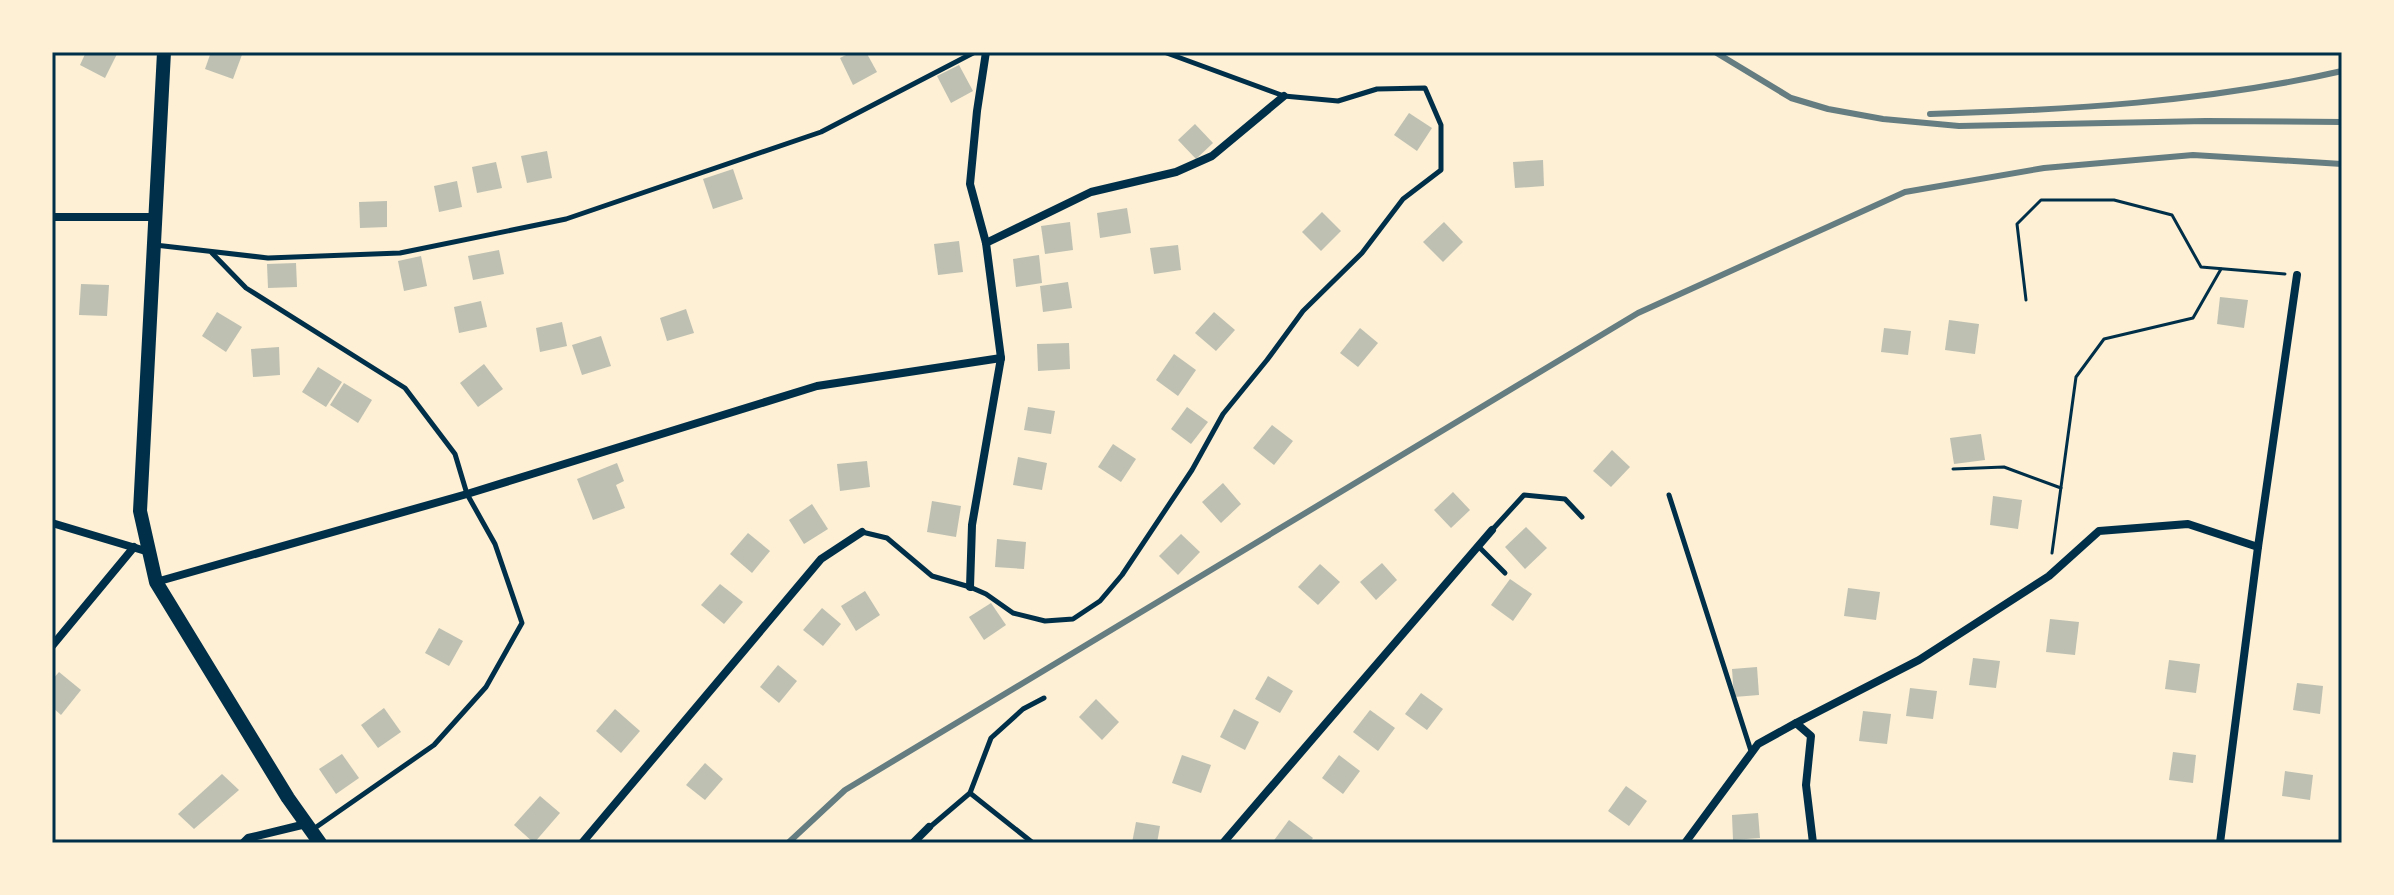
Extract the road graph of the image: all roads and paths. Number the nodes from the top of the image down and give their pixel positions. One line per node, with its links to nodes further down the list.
1 (975, 52): 10 (lane)
2 (986, 52): 8 (street)
3 (1164, 52): 5 (lane)
4 (161, 53): 7 (street)
5 (1284, 96): 8 (street); 30 (lane)
6 (52, 217): 7 (street)
7 (155, 217): 9 (street)
8 (986, 243): 14 (street)
9 (154, 245): 10 (lane); 26 (street)
10 (211, 252): 17 (lane)
11 (2221, 268): 12 (path); 13 (path); 16 (path)
12 (2297, 275): 25 (street)
13 (2026, 300)
14 (1001, 358): 17 (street); 30 (street)
15 (1953, 469): 16 (path)
16 (2061, 488): 28 (path)
17 (467, 494): 29 (street); 36 (lane)
18 (1669, 495): 34 (lane)
19 (1582, 517): 21 (lane)
20 (52, 523): 24 (street)
21 (1492, 530): 23 (street)
22 (862, 532): 30 (lane); 40 (street)
23 (1478, 546): 27 (lane); 43 (street)
24 (134, 547): 26 (street); 31 (street)
25 (2258, 547): 28 (street); 46 (street)
26 (149, 552): 29 (street)
27 (1505, 573)
28 (2049, 576): 33 (street)
29 (156, 582): 36 (street)
30 (970, 587)
31 (52, 646)
32 (1044, 698): 35 (lane)
33 (1796, 723): 34 (street); 45 (street)
34 (1751, 752): 44 (street)
35 (970, 793): 37 (lane); 42 (lane)
36 (309, 827): 38 (street); 39 (street)
37 (929, 827): 41 (street)
38 (243, 843)
39 (320, 843)
40 (582, 843)
41 (913, 843)
42 (1033, 843)
43 (1223, 843)
44 (1685, 843)
45 (1813, 843)
46 (2220, 843)

